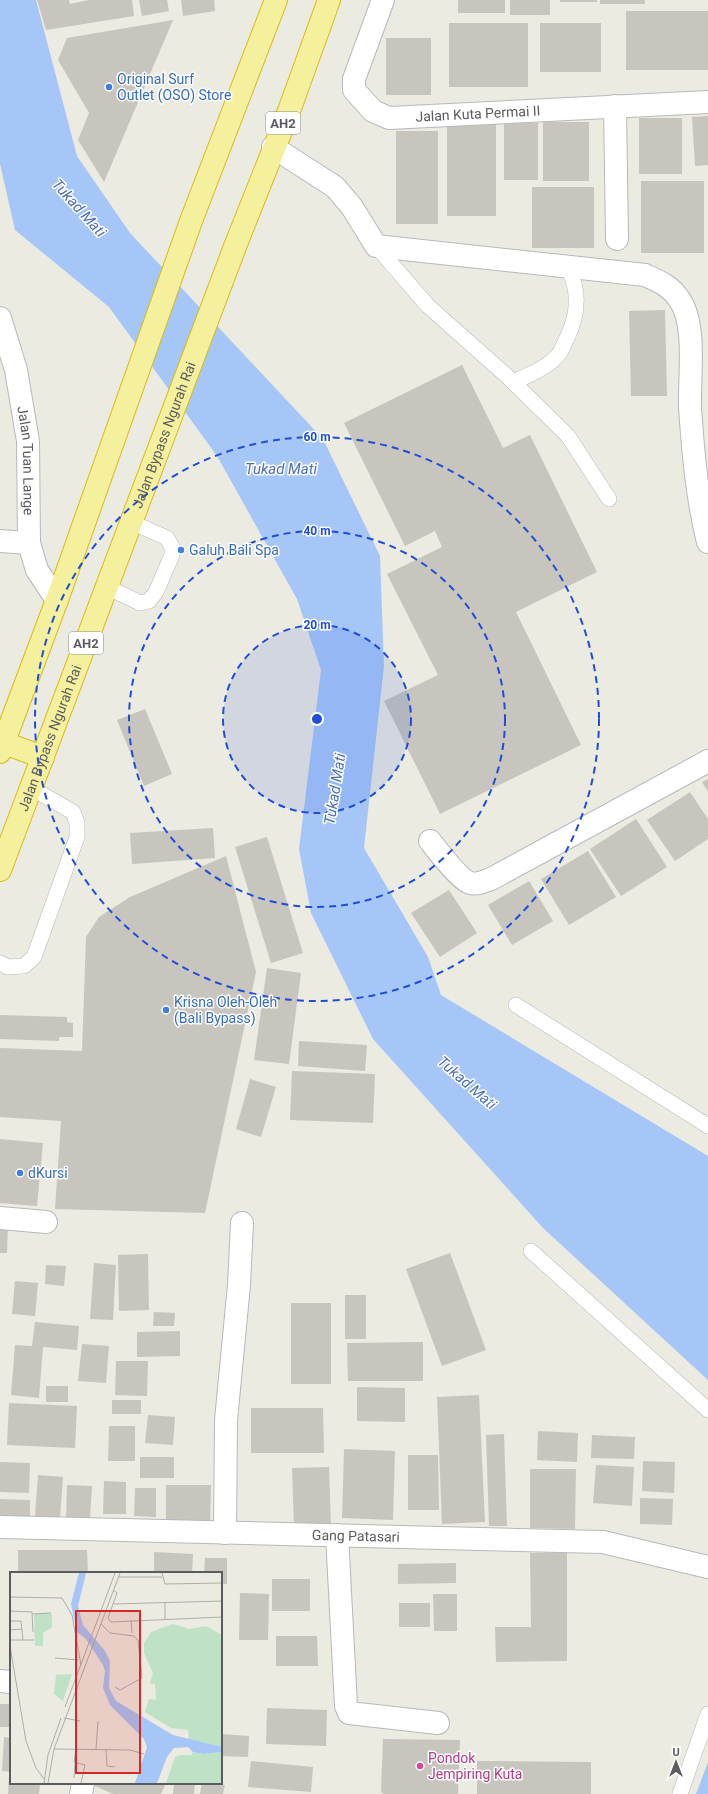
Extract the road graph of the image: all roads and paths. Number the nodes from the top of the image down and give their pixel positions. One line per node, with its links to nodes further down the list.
1 (276, 0): 18 (highway)
2 (329, 0): 6 (highway, Jalan Bypass Ngurah Rai / AH2)
3 (383, 0): 5 (street, Jalan Kuta Permai II)
4 (708, 102): 5 (street, Jalan Kuta Permai II)
5 (615, 106): 7 (street)
6 (273, 147): 8 (street); 13 (highway, Jalan Bypass Ngurah Rai / AH2)
7 (617, 239)
8 (376, 246): 9 (street); 11 (lane)
9 (568, 268): 11 (lane); 15 (street)
10 (0, 318): 16 (street, Jalan Tuan Lange)
11 (513, 382): 12 (lane)
12 (609, 499)
13 (131, 522): 17 (highway, Jalan Bypass Ngurah Rai / AH2); 17 (lane)
14 (0, 541): 16 (street)
15 (708, 542)
16 (29, 543): 18 (street, Jalan Tuan Lange)
17 (107, 587): 20 (highway, Jalan Bypass Ngurah Rai / AH2)
18 (57, 600): 19 (highway)
19 (2, 747): 20 (highway)
20 (43, 757): 22 (highway, Jalan Bypass Ngurah Rai / AH2)
21 (708, 761): 23 (street)
22 (31, 788): 24 (highway, Jalan Bypass Ngurah Rai / AH2); 25 (lane)
23 (430, 841)
24 (0, 870)
25 (0, 963)
26 (516, 1005): 27 (lane)
27 (708, 1126)
28 (0, 1218): 29 (street)
29 (46, 1222)
30 (242, 1223): 34 (street)
31 (531, 1251): 32 (lane)
32 (708, 1410)
33 (0, 1527): 34 (street, Gang Patasari)
34 (224, 1533): 35 (street, Gang Patasari)
35 (337, 1535): 36 (street, Gang Patasari); 40 (street)
36 (708, 1568)
37 (0, 1681): 38 (street)
38 (10, 1682)
39 (708, 1714): 43 (lane)
40 (438, 1724)
41 (83, 1784): 42 (street)
42 (81, 1794)
43 (680, 1794)

